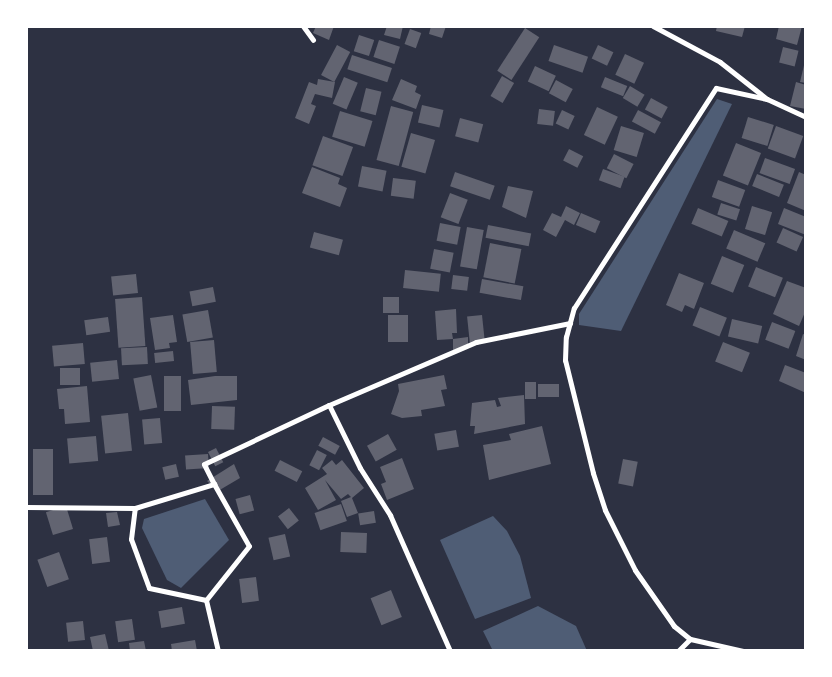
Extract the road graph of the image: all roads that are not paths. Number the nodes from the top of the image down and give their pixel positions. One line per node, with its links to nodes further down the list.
1 (303, 26): 3 (street)
2 (653, 26): 4 (street)
3 (313, 40)
4 (767, 99): 5 (street); 6 (street)
5 (806, 117)
6 (570, 322): 7 (street); 12 (street)
7 (329, 405): 8 (street); 14 (street)
8 (214, 484): 10 (street); 11 (street)
9 (26, 507): 10 (street)
10 (135, 508): 11 (street)
11 (206, 600): 13 (street)
12 (690, 639): 15 (street); 16 (street)
13 (218, 651)
14 (450, 651)
15 (678, 651)
16 (743, 651)

